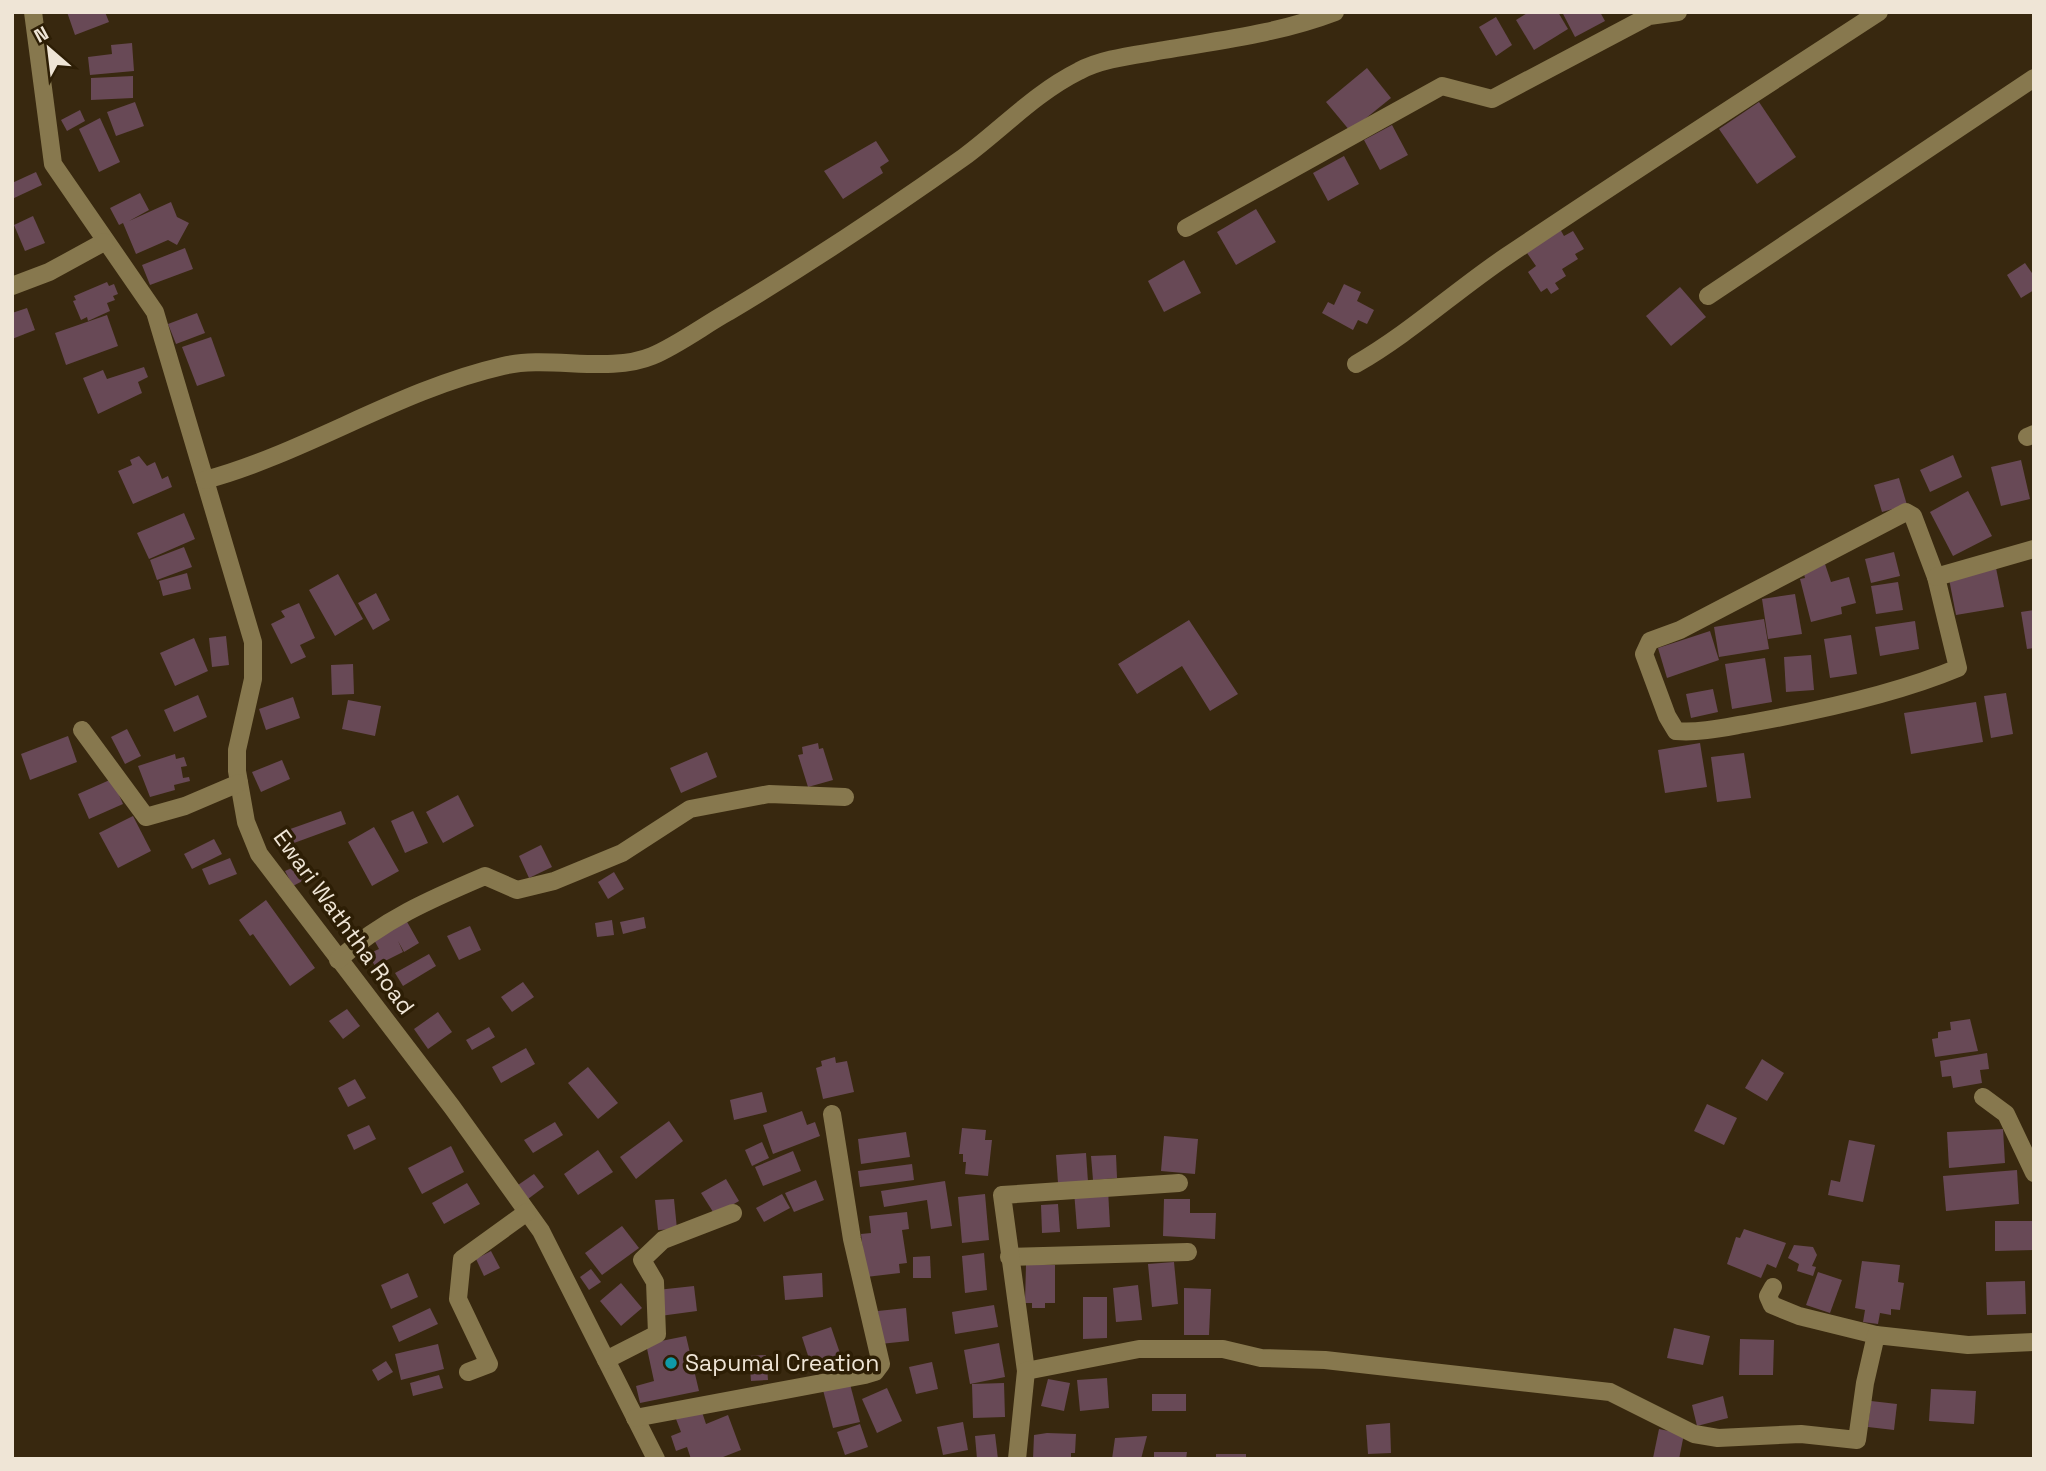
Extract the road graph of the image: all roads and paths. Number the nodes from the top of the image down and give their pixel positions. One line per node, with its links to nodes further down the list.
1 (33, 12): 7 (street, Ewari Waththa Road)
2 (1335, 12): 11 (street)
3 (1678, 12): 6 (street)
4 (1879, 12): 10 (street)
5 (2034, 78): 9 (street)
6 (1186, 228)
7 (104, 242): 8 (street); 11 (street, Ewari Waththa Road)
8 (12, 286)
9 (1708, 296)
10 (1356, 364)
11 (205, 480): 15 (street, Ewari Waththa Road)
12 (2034, 549): 13 (street)
13 (1936, 577): 13 (street)
14 (82, 730): 15 (street)
15 (239, 783): 17 (street, Ewari Waththa Road)
16 (845, 797): 17 (street)
17 (338, 960): 22 (street, Ewari Waththa Road)
18 (1983, 1097): 20 (street)
19 (832, 1114): 32 (street)
20 (2034, 1173)
21 (1179, 1183): 25 (street)
22 (527, 1212): 29 (street, Ewari Waththa Road); 31 (street)
23 (733, 1213): 29 (street)
24 (1188, 1252): 25 (street)
25 (1009, 1257): 30 (street)
26 (1773, 1287): 27 (street)
27 (1876, 1335): 28 (street); 30 (street)
28 (2034, 1342)
29 (606, 1360): 32 (street, Ewari Waththa Road)
30 (1026, 1371): 34 (street)
31 (468, 1372)
32 (635, 1418): 33 (street, Ewari Waththa Road)
33 (656, 1459)
34 (1017, 1459)

